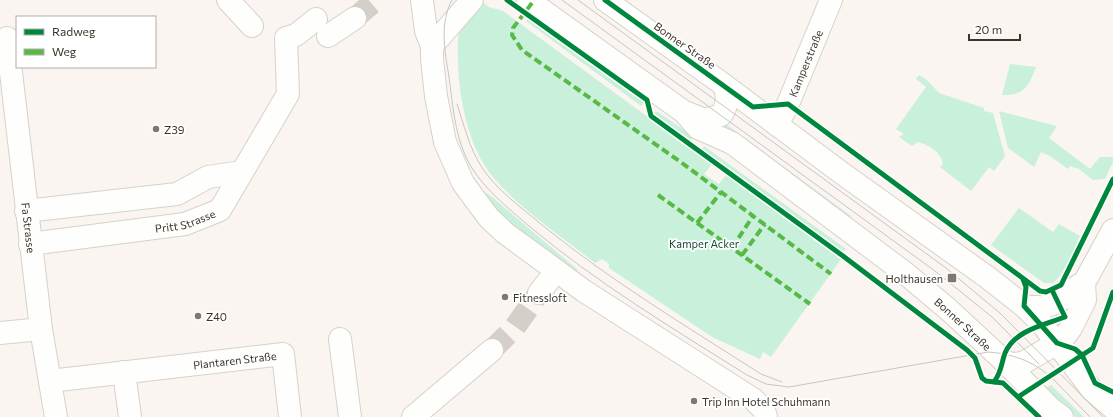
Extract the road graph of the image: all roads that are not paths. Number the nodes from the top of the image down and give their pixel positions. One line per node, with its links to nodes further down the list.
1 (228, 0): 8 (main road)
2 (422, 0): 10 (main road)
3 (472, 0): 10 (main road)
4 (528, 0): 12 (main road, Bonner Straße)
5 (605, 0): 11 (main road, Bonner Straße)
6 (831, 0): 13 (main road, Kamperstraße)
7 (355, 18): 14 (main road, Pritt Strasse)
8 (252, 26)
9 (7, 38): 15 (main road, Fa Strasse)
10 (432, 46): 18 (main road)
11 (724, 85): 12 (main road); 13 (main road, Bonner Straße)
12 (684, 112): 27 (main road, Bonner Straße)
13 (777, 125): 21 (main road, Bonner Straße)
14 (242, 172): 15 (main road); 17 (main road, Pritt Strasse)
15 (26, 211): 17 (main road, Fa Strasse)
16 (1113, 230): 19 (main road)
17 (30, 244): 22 (main road, Fa Strasse)
18 (556, 271): 20 (main road); 36 (main road)
19 (1084, 283): 21 (main road); 25 (main road)
20 (539, 293)
21 (1024, 306): 25 (main road, Bonner Straße)
22 (41, 329): 23 (main road); 29 (main road, Fa Strasse)
23 (0, 333)
24 (340, 340): 34 (main road)
25 (1057, 343): 27 (main road); 30 (main road, Bonner Straße)
26 (492, 350): 35 (main road)
27 (1004, 361): 37 (main road, Bonner Straße)
28 (124, 372): 29 (main road, Plantaren Straße); 32 (main road); 33 (main road, Plantaren Straße)
29 (50, 381): 31 (main road, Fa Strasse)
30 (1110, 404)
31 (56, 417)
32 (130, 417)
33 (290, 417)
34 (350, 417)
35 (413, 417)
36 (766, 417)
37 (1062, 417)

